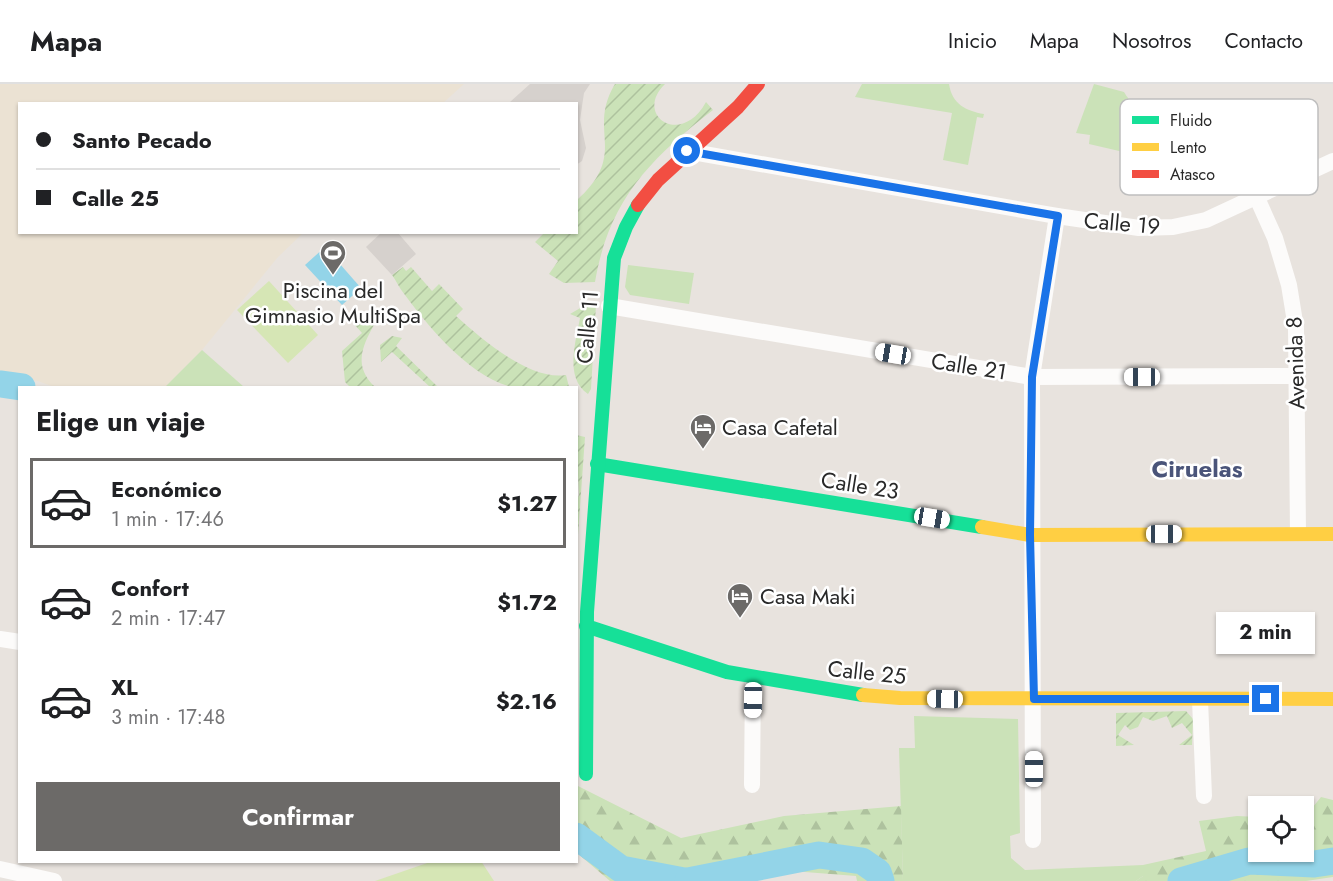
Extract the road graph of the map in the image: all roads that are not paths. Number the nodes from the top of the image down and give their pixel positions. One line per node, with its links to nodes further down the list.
1 (758, 84): 2 (street, Calle 11)
2 (687, 151): 7 (street, Calle 19); 8 (street, Calle 11)
3 (1333, 161): 4 (street, Calle 19)
4 (1318, 168)
5 (1263, 195): 6 (street, Calle 19)
6 (1257, 198): 7 (street, Calle 19); 9 (street, Avenida 8)
7 (1058, 216): 10 (street)
8 (609, 306): 10 (street, Calle 21); 11 (street, Calle 11)
9 (1296, 376): 10 (street, Calle 21); 12 (street, Avenida 8)
10 (1032, 377): 14 (street)
11 (597, 464): 14 (street, Calle 23); 15 (street, Calle 11)
12 (1298, 533): 13 (street, Calle 23); 14 (street, Calle 23)
13 (1333, 534)
14 (1030, 535): 19 (street)
15 (586, 626): 18 (street, Calle 25); 22 (street, Calle 11)
16 (0, 639): 17 (street)
17 (18, 642)
18 (753, 678): 19 (street, Calle 25); 23 (street)
19 (1034, 699): 21 (street, Calle 25); 25 (street)
20 (1333, 699): 21 (street, Calle 25)
21 (1200, 700): 24 (street)
22 (586, 774)
23 (752, 785)
24 (1204, 796)
25 (1033, 840)
26 (0, 869): 27 (street)
27 (54, 881)

